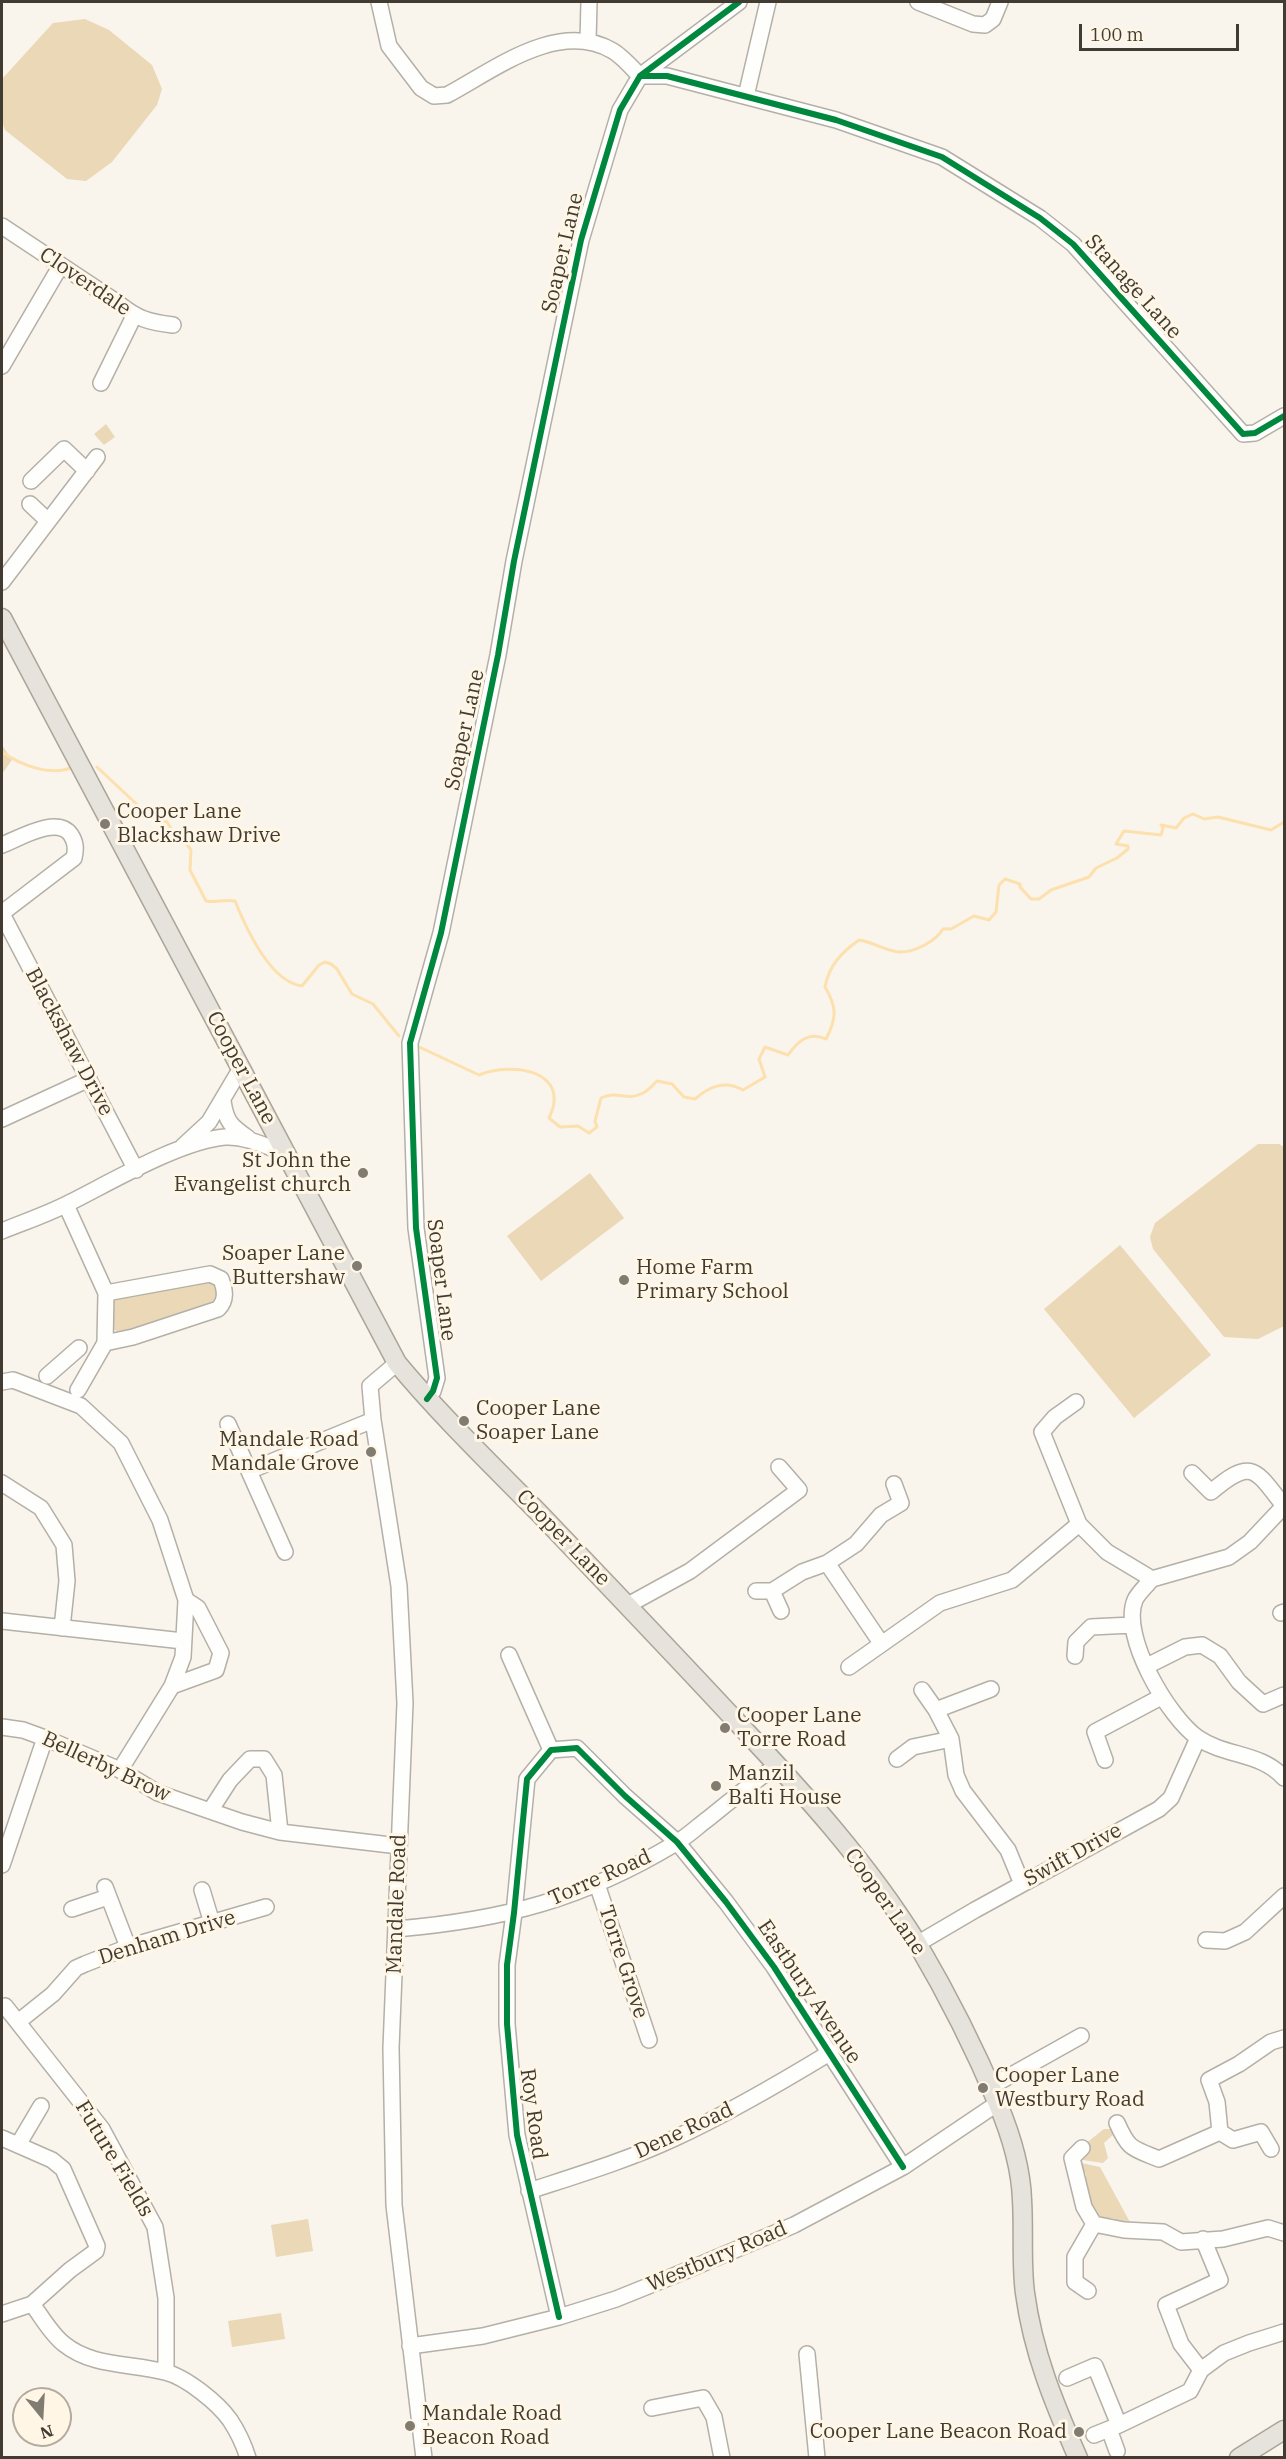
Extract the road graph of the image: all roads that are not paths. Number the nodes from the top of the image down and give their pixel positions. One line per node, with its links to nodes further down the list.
1 (379, 2): 7 (street)
2 (589, 2): 7 (street)
3 (739, 2): 8 (street)
4 (768, 2): 9 (street)
5 (918, 2): 6 (street)
6 (1000, 2)
7 (588, 42): 8 (street)
8 (640, 76): 9 (street, Stanage Lane); 43 (street, Soaper Lane)
9 (746, 96): 16 (street, Stanage Lane)
10 (2, 226): 11 (street, Cloverdale)
11 (62, 266): 12 (street, Cloverdale); 14 (street)
12 (134, 315): 13 (street, Cloverdale); 15 (street)
13 (173, 325)
14 (2, 366)
15 (101, 383)
16 (1284, 416)
17 (97, 456): 18 (street)
18 (87, 471): 19 (street); 21 (street)
19 (31, 481)
20 (30, 504): 21 (street)
21 (47, 520): 22 (street)
22 (2, 582)
23 (2, 618): 26 (main road, Cooper Lane)
24 (2, 845): 25 (street)
25 (2, 913): 27 (street, Blackshaw Drive)
26 (241, 1068): 28 (street); 32 (main road, Cooper Lane)
27 (88, 1079): 29 (street); 33 (street, Blackshaw Drive)
28 (223, 1101): 30 (street); 31 (street)
29 (2, 1119)
30 (253, 1141): 31 (street); 32 (street)
31 (179, 1150): 33 (street)
32 (287, 1154): 40 (main road, Cooper Lane)
33 (136, 1170): 34 (street)
34 (66, 1205): 35 (street); 36 (street)
35 (2, 1231)
36 (106, 1293): 37 (street); 37 (street)
37 (105, 1343): 39 (street)
38 (78, 1348): 39 (street)
39 (64, 1362): 41 (street)
40 (397, 1363): 43 (main road, Cooper Lane); 45 (street, Mandale Road)
41 (48, 1376)
42 (2, 1382): 59 (street)
43 (427, 1399): 60 (main road, Cooper Lane)
44 (1076, 1402): 53 (street)
45 (373, 1420): 48 (street); 90 (street, Mandale Road)
46 (228, 1424): 48 (street)
47 (779, 1467): 60 (street)
48 (249, 1471): 54 (street)
49 (1192, 1473): 52 (street)
50 (2, 1483): 64 (street)
51 (894, 1484): 55 (street)
52 (1284, 1506): 56 (street)
53 (1079, 1524): 56 (street); 66 (street)
54 (285, 1552)
55 (827, 1563): 58 (street); 66 (street)
56 (1152, 1579): 63 (street)
57 (756, 1591): 58 (street)
58 (772, 1591): 61 (street)
59 (186, 1600): 65 (street); 71 (street)
60 (628, 1605): 84 (main road, Cooper Lane)
61 (781, 1611)
62 (2, 1621): 64 (street)
63 (1132, 1624): 68 (street); 69 (street)
64 (62, 1628): 65 (street)
65 (183, 1641): 71 (street)
66 (881, 1643): 70 (street)
67 (509, 1655): 81 (street)
68 (1075, 1656)
69 (1146, 1666): 74 (street); 75 (street)
70 (847, 1671)
71 (172, 1686): 85 (street)
72 (991, 1689): 76 (street)
73 (922, 1690): 76 (street)
74 (1284, 1695)
75 (1161, 1697): 80 (street); 83 (street)
76 (936, 1710): 79 (street)
77 (2, 1727): 78 (street, Bellerby Brow)
78 (45, 1738): 85 (street, Bellerby Brow); 91 (street)
79 (951, 1738): 82 (street); 93 (street)
80 (1198, 1738): 86 (street); 93 (street, Swift Drive)
81 (551, 1750): 89 (street, Eastbury Avenue); 98 (street, Roy Road)
82 (897, 1759)
83 (1105, 1760)
84 (777, 1764): 89 (street, Torre Road); 102 (main road, Cooper Lane)
85 (120, 1770): 87 (street, Bellerby Brow)
86 (1284, 1778)
87 (210, 1811): 88 (street, Bellerby Brow); 88 (street)
88 (280, 1832): 90 (street, Bellerby Brow)
89 (677, 1842): 92 (street, Torre Road); 109 (street, Eastbury Avenue)
90 (399, 1846): 100 (street, Mandale Road)
91 (2, 1865)
92 (597, 1884): 98 (street, Torre Road); 108 (street, Torre Grove)
93 (1022, 1884): 102 (street, Swift Drive)
94 (202, 1890): 99 (street)
95 (1284, 1896): 101 (street)
96 (266, 1907): 99 (street, Denham Drive)
97 (72, 1909): 103 (street)
98 (514, 1912): 100 (street, Torre Road); 119 (street, Roy Road)
99 (212, 1923): 103 (street, Denham Drive)
100 (396, 1929): 128 (street, Mandale Road)
101 (1206, 1940)
102 (917, 1944): 110 (main road, Cooper Lane)
103 (128, 1947): 105 (street, Denham Drive)
104 (5, 2006): 105 (street, Future Fields)
105 (18, 2022): 131 (street, Future Fields)
106 (1082, 2036): 110 (street, Westbury Road)
107 (1284, 2038): 113 (street)
108 (649, 2040)
109 (831, 2052): 118 (street, Eastbury Avenue); 119 (street, Dene Road)
110 (994, 2095): 118 (street, Westbury Road); 142 (main road, Cooper Lane)
111 (41, 2106): 115 (street)
112 (1117, 2123): 113 (street)
113 (1220, 2132): 116 (street)
114 (2, 2138): 115 (street)
115 (18, 2145): 124 (street)
116 (1271, 2149)
117 (1071, 2154): 120 (street)
118 (903, 2167): 126 (street, Westbury Road)
119 (529, 2191): 126 (street, Roy Road)
120 (1094, 2224): 122 (street); 123 (street)
121 (1284, 2233): 122 (street)
122 (1203, 2239): 130 (street)
123 (1088, 2291)
124 (32, 2304): 125 (street); 131 (street)
125 (2, 2314)
126 (559, 2317): 128 (street, Westbury Road)
127 (1284, 2332): 130 (street)
128 (410, 2346): 139 (street, Mandale Road)
129 (807, 2354): 141 (street)
130 (1201, 2370): 134 (street)
131 (166, 2372): 138 (street)
132 (1067, 2378): 134 (street)
133 (652, 2408): 140 (street)
134 (1114, 2427): 136 (street); 137 (street)
135 (1284, 2430): 143 (main road)
136 (1094, 2435)
137 (1117, 2451)
138 (248, 2457)
139 (424, 2457)
140 (722, 2457)
141 (817, 2457)
142 (1078, 2457)
143 (1240, 2457)

